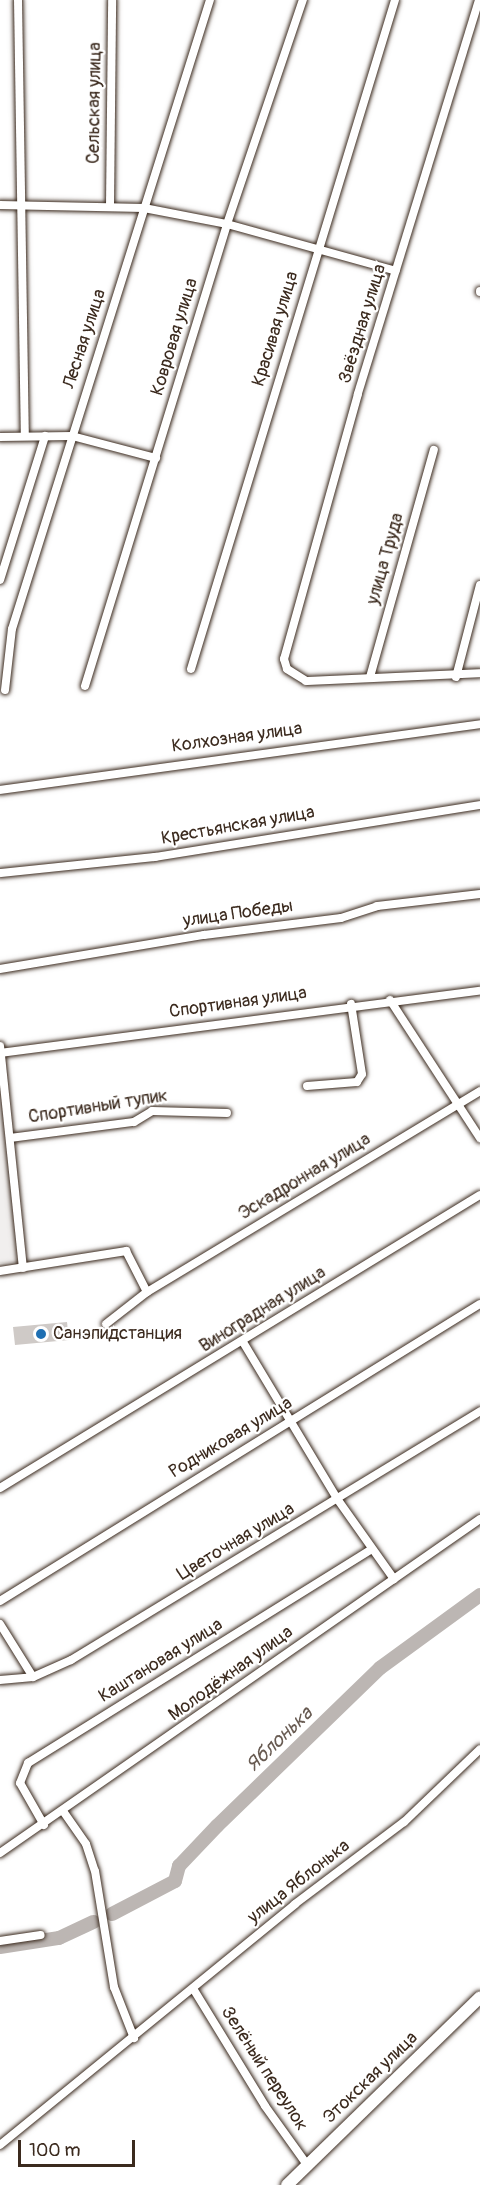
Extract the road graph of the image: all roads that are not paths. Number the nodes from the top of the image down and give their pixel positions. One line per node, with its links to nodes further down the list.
1 (18, 0): 8 (street)
2 (112, 0): 9 (street, Сельская улица)
3 (210, 0): 10 (street, Лесная улица)
4 (303, 0): 11 (street, Ковровая улица)
5 (395, 0): 12 (street, Красивая улица)
6 (479, 0): 13 (street, Звёздная улица)
7 (0, 205): 8 (street)
8 (22, 205): 9 (street); 14 (street)
9 (110, 206): 10 (street)
10 (144, 208): 11 (street); 16 (street, Лесная улица)
11 (227, 224): 12 (street); 19 (street, Ковровая улица)
12 (317, 249): 13 (street); 23 (street, Красивая улица)
13 (396, 271): 25 (street, Звёздная улица)
14 (25, 436): 15 (street); 17 (street)
15 (45, 436): 16 (street); 20 (street)
16 (72, 436): 19 (street); 22 (street, Лесная улица)
17 (0, 437)
18 (434, 450): 25 (street, улица Труда)
19 (156, 458): 27 (street, Ковровая улица)
20 (0, 580)
21 (480, 585): 26 (street)
22 (4, 666): 28 (street, Лесная улица)
23 (191, 669)
24 (480, 673): 26 (street)
25 (370, 677): 26 (street)
26 (456, 677)
27 (85, 686)
28 (5, 690)
29 (480, 724): 30 (street, Колхозная улица)
30 (0, 790)
31 (480, 805): 32 (street, Крестьянская улица)
32 (0, 873)
33 (480, 894): 34 (street, улица Победы)
34 (0, 969)
35 (480, 991): 36 (street, Спортивная улица)
36 (390, 1000): 37 (street, Спортивная улица); 42 (street)
37 (351, 1004): 39 (street, Спортивная улица); 40 (street)
38 (0, 1046): 39 (street)
39 (0, 1053): 44 (street)
40 (307, 1086)
41 (480, 1091): 42 (street, Эскадронная улица)
42 (459, 1103): 45 (street); 49 (street, Эскадронная улица)
43 (227, 1113): 44 (street, Спортивный тупик)
44 (10, 1138): 47 (street)
45 (480, 1138)
46 (480, 1195): 52 (street, Виноградная улица)
47 (23, 1268): 48 (street); 49 (street)
48 (0, 1271)
49 (147, 1292): 51 (street, Эскадронная улица)
50 (480, 1304): 54 (street, Родниковая улица)
51 (106, 1324)
52 (243, 1342): 54 (street); 55 (street, Виноградная улица)
53 (480, 1411): 56 (street, Цветочная улица)
54 (292, 1420): 56 (street); 60 (street, Родниковая улица)
55 (0, 1488)
56 (338, 1500): 58 (street); 62 (street, Цветочная улица)
57 (480, 1519): 59 (street, Молодёжная улица)
58 (370, 1550): 59 (street); 66 (street, Каштановая улица)
59 (394, 1579): 65 (street, Молодёжная улица)
60 (0, 1601)
61 (0, 1624): 62 (street)
62 (33, 1677): 63 (street, Цветочная улица)
63 (0, 1680)
64 (480, 1749): 70 (street, улица Яблонька)
65 (63, 1811): 66 (street, Молодёжная улица); 72 (street)
66 (44, 1824): 67 (street, Молодёжная улица)
67 (0, 1853)
68 (41, 1935): 69 (street)
69 (0, 1941)
70 (194, 1990): 72 (street, улица Яблонька); 74 (street, Зелёный переулок)
71 (480, 1997): 74 (main road, Этокская улица)
72 (134, 2038): 73 (street, улица Яблонька)
73 (0, 2145)
74 (308, 2166): 75 (main road, Этокская улица)
75 (293, 2183)

